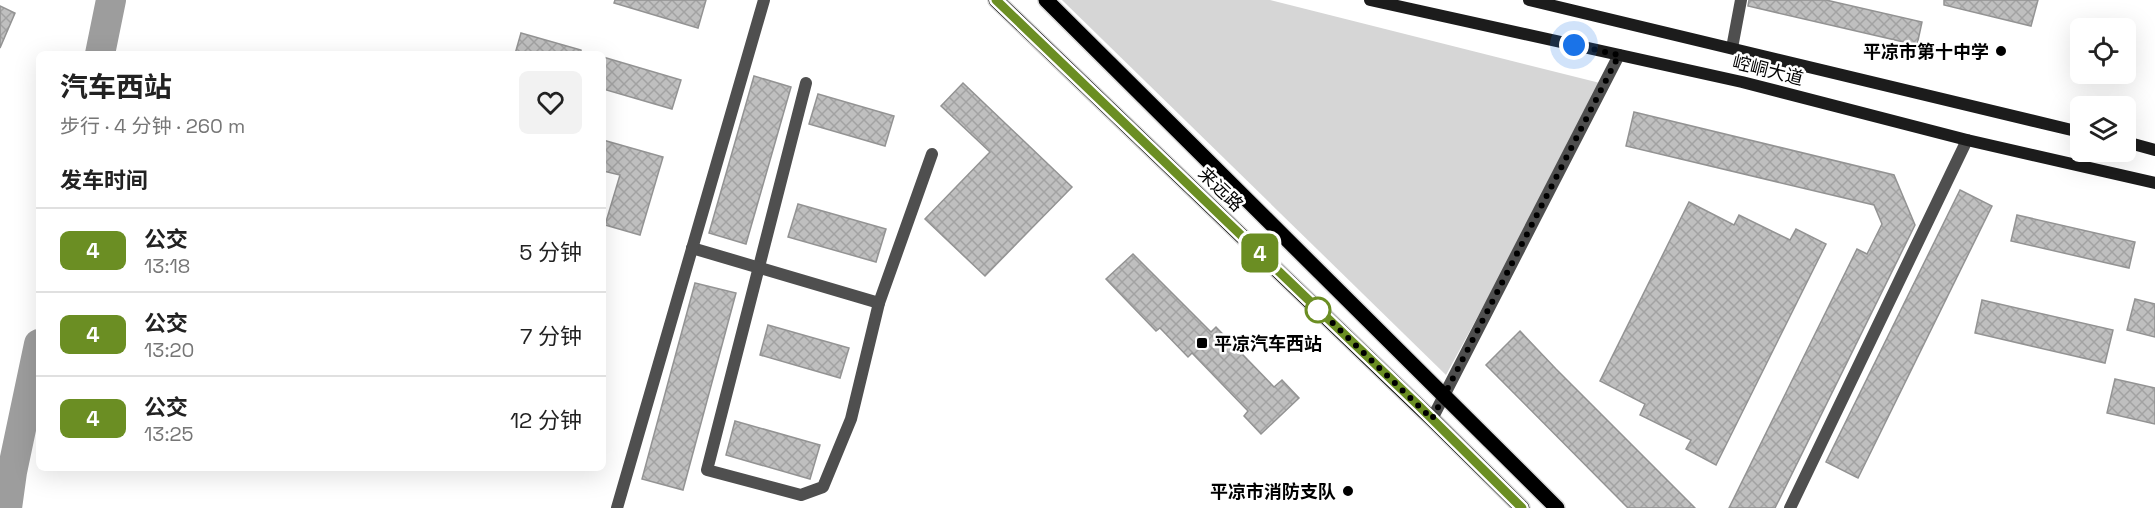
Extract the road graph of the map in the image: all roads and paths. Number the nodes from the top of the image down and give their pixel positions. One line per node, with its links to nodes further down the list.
1 (764, 0): 16 (street)
2 (996, 0): 20 (main road, 来远路)
3 (1046, 0): 19 (main road, 来远路)
4 (1370, 0): 8 (main road, 崆峒大道)
5 (1529, 0): 7 (main road, 崆峒大道)
6 (1740, 0): 7 (street)
7 (1732, 48): 10 (main road, 崆峒大道)
8 (1619, 55): 11 (main road, 崆峒大道); 19 (street)
9 (806, 83): 17 (street)
10 (2070, 130)
11 (1966, 140): 15 (main road, 崆峒大道); 24 (street)
12 (2136, 145): 13 (main road)
13 (2155, 150)
14 (932, 154): 18 (street)
15 (2155, 183)
16 (692, 248): 17 (street); 21 (street)
17 (759, 269): 18 (street); 18 (street)
18 (879, 303)
19 (1443, 396): 20 (street); 23 (main road, 来远路)
20 (1432, 419): 22 (main road, 来远路)
21 (617, 508)
22 (1522, 508)
23 (1557, 508)
24 (1790, 508)

